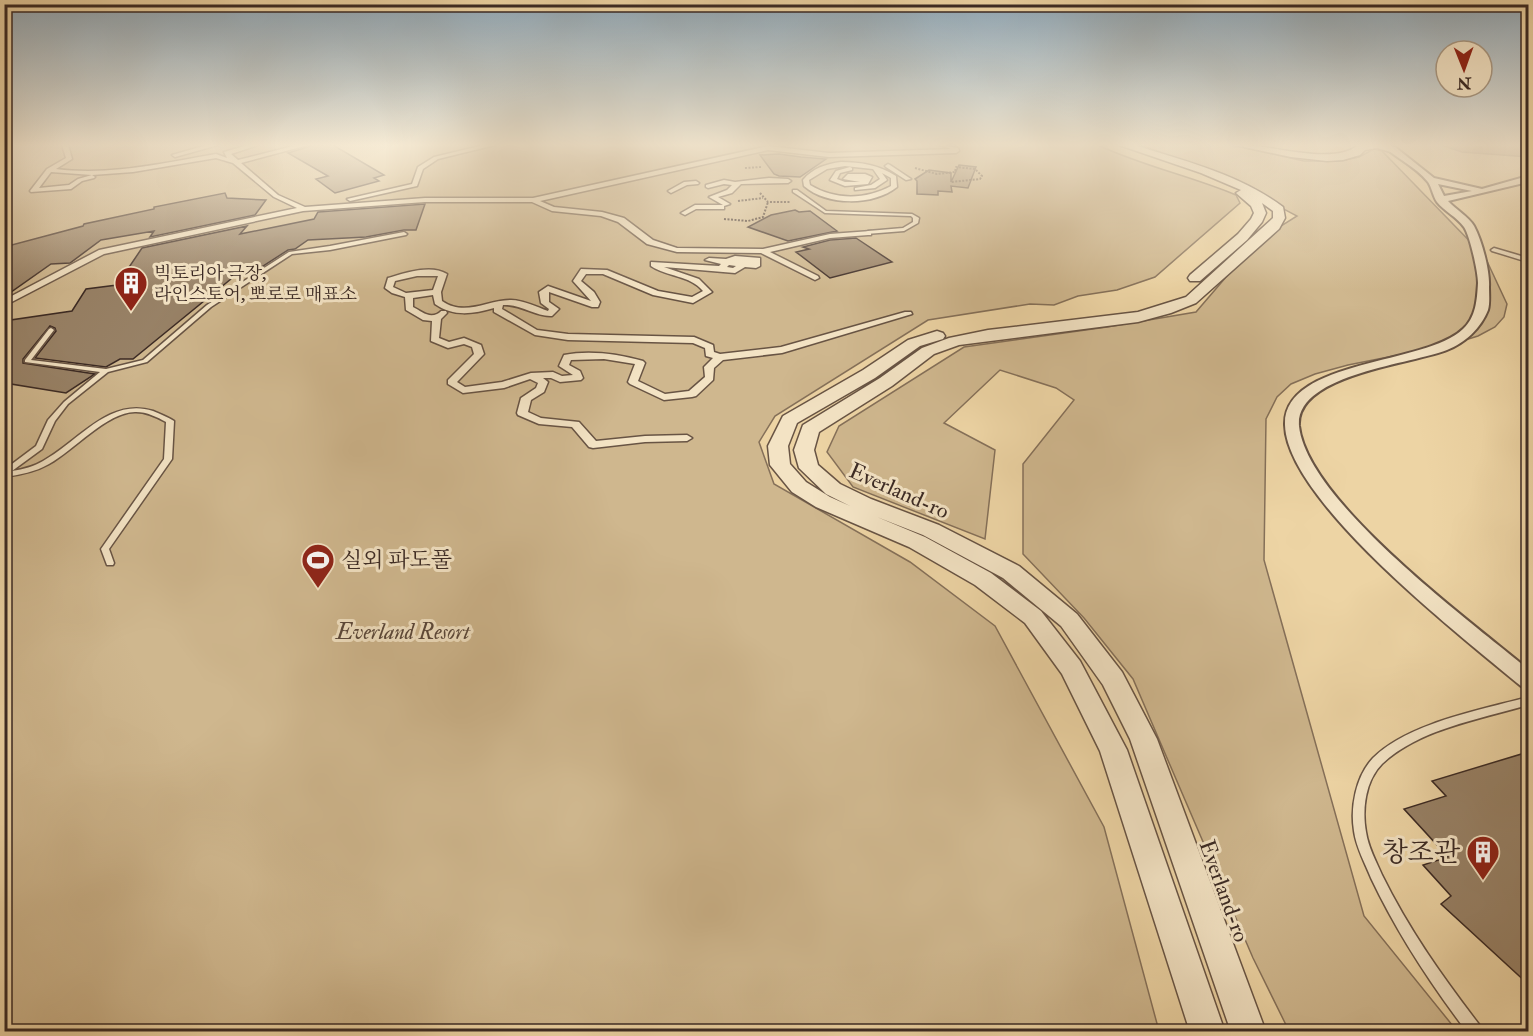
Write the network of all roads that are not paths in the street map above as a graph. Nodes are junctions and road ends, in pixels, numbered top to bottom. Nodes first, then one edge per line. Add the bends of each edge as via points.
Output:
1 (273, 193) edge
2 (376, 193) edge
3 (421, 193) edge
4 (562, 193) edge
5 (724, 193) edge
6 (799, 193) edge
7 (821, 193) edge
8 (881, 193) edge
9 (1241, 193) edge
10 (1256, 193) edge
11 (1438, 193) edge
12 (1473, 193) edge
13 (689, 199) dead end
14 (425, 200) junction
15 (533, 200) junction
16 (1441, 200) junction
17 (700, 206) junction
18 (303, 209) junction
19 (686, 213) dead end
20 (868, 233) joint
21 (404, 234) dead end
22 (677, 249) junction
23 (1494, 250) junction
24 (763, 251) junction
25 (1528, 260) edge
26 (727, 262) junction
27 (743, 264) junction
28 (721, 269) junction
29 (1507, 270) dead end
30 (815, 278) dead end
31 (437, 292) junction
32 (409, 296) junction
33 (500, 303) junction
34 (4, 304) edge
35 (447, 310) junction
36 (908, 314) dead end
37 (437, 318) junction
38 (51, 330) dead end
39 (1467, 350) dead end
40 (720, 357) junction
41 (106, 372) junction
42 (531, 376) junction
43 (687, 438) dead end
44 (4, 474) edge
45 (110, 563) dead end
46 (1528, 680) edge
47 (1528, 701) edge
48 (1208, 1032) edge
49 (1249, 1032) edge
50 (1476, 1032) edge

1 - 18 street
2 - 18 street
3 - 14 street
4 - 15 street
5 - 17 street via 712,197 728,208
6 - 20 lane via 825,212 916,218 915,223 904,229
7 - 8 street via 835,198
9 - 48 street, Everland-ro via 1258,206 1260,215 1254,227 1178,293 1150,303 951,332 914,343 789,420 778,446 780,465 799,487 823,502 917,542 983,579 1033,617 1071,668 1113,750
10 - 49 street, Everland-ro via 1279,210 1279,218 1191,300 1138,317 988,335 928,351 810,429 804,450 809,468 833,489 931,530 1011,572 1069,620 1113,680 1143,739
11 - 16 street
12 - 16 street
13 - 17 street
14 - 15 street
14 - 18 street
15 - 22 street via 552,209 621,220 650,242
16 - 23 street
17 - 19 street
18 - 34 street via 102,252
20 - 24 street via 830,236
21 - 41 lane via 291,253 209,306 145,361
22 - 24 street
22 - 26 street via 713,262
23 - 25 lane
23 - 29 street
24 - 30 street
26 - 27 street
26 - 27 street via 735,258 757,260 756,266
26 - 28 street
27 - 28 street via 735,271
28 - 33 street via 654,264 662,271 688,275 703,283 708,292 693,300 656,293 604,272 584,271 576,281 591,294 595,305 548,290 543,292 545,303 555,309 549,314 514,302
31 - 32 street
31 - 32 street via 443,274 418,272 391,280 389,288
31 - 35 street via 438,302
32 - 37 street via 409,308 426,318
33 - 35 street via 477,311
33 - 40 street via 497,310 535,332 604,340 694,340 710,347 709,354
35 - 37 street
36 - 40 street via 782,350
37 - 42 street via 434,339 448,345 464,341 476,345 479,354 451,382 463,390 504,385
38 - 41 lane via 27,361
39 - 46 street via 1350,374 1321,384 1299,402 1292,425 1293,438 1318,486 1364,538
40 - 42 street via 709,367 710,378 692,394 664,397 633,382 640,363 626,359 567,357 564,366 577,373 578,378
41 - 44 lane via 66,403 52,420 39,447
42 - 43 street via 543,382 540,390 526,398 522,414 539,421 575,424 593,445
44 - 45 lane via 36,469 102,423 128,410 144,410 170,421 168,459 105,549
47 - 50 lane via 1415,736 1378,761 1362,790 1361,837 1390,905 1431,972

